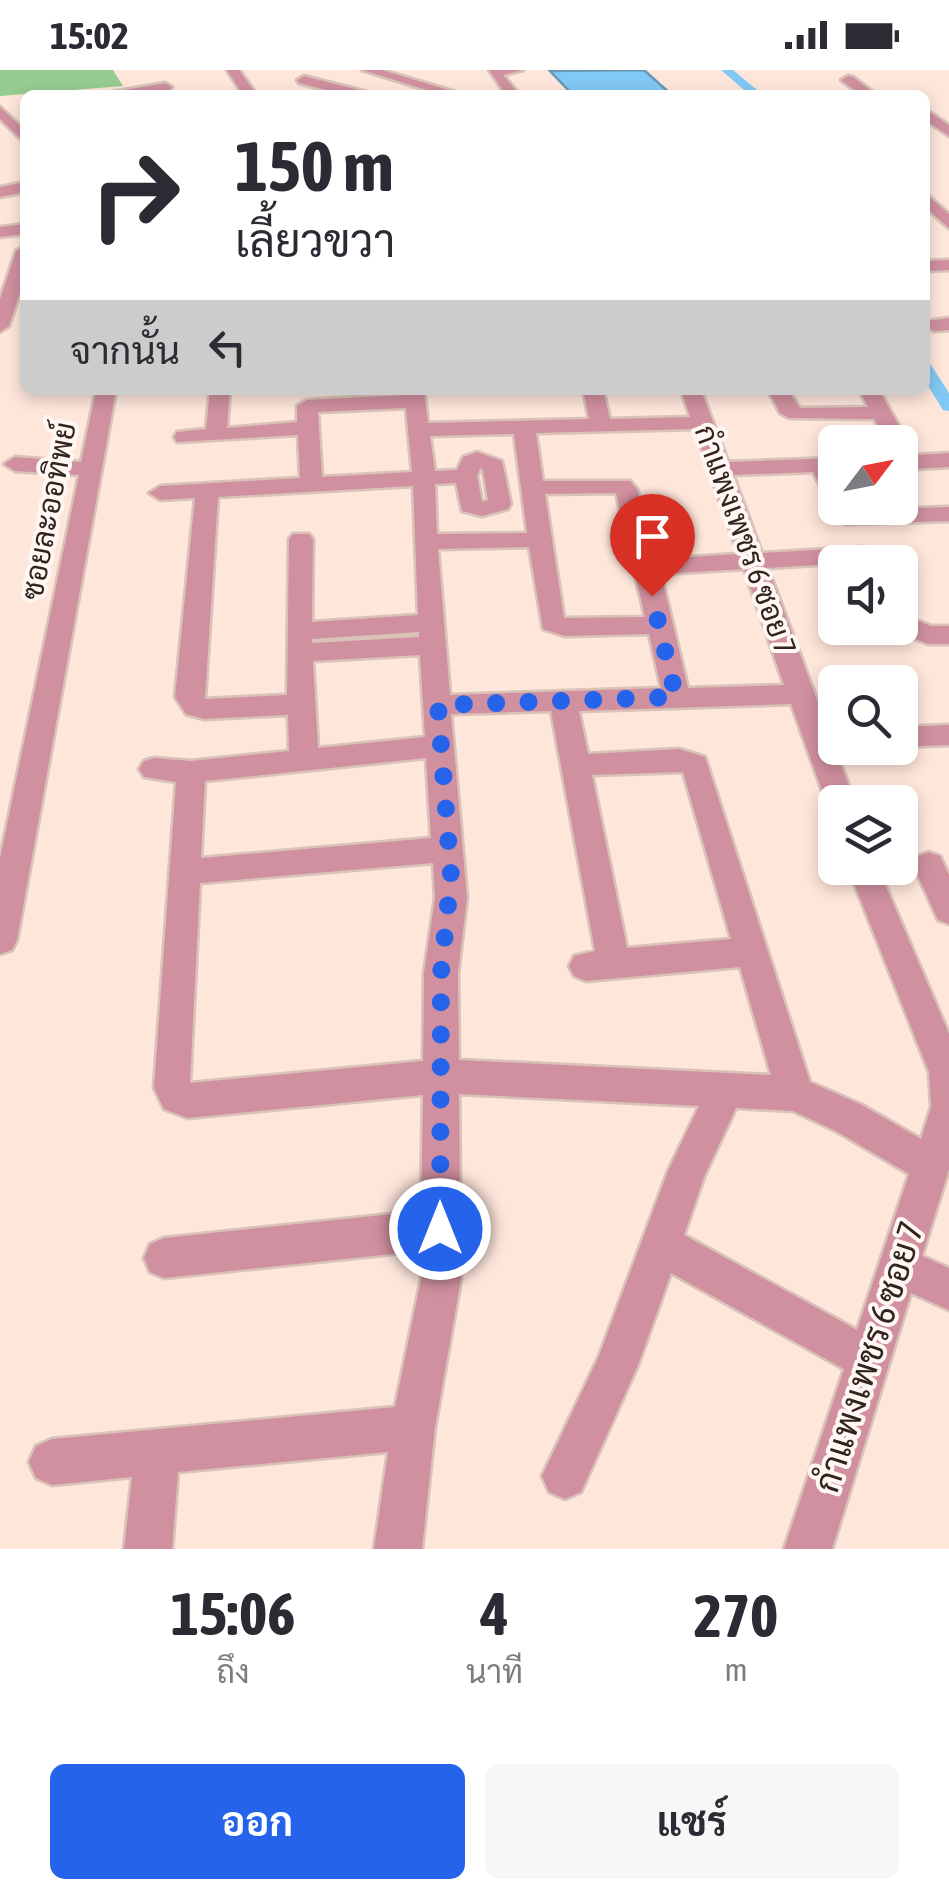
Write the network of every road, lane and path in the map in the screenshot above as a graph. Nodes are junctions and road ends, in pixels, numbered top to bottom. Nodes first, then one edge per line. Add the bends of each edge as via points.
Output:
1 (151, 70) edge
2 (368, 70) edge
3 (421, 70) edge
4 (517, 70) edge
5 (301, 75) edge
6 (848, 80) dead end
7 (527, 82) dead end
8 (433, 88) junction
9 (167, 90) edge
10 (347, 90) edge
11 (429, 90) edge
12 (440, 90) edge
13 (509, 90) edge
14 (863, 90) edge
15 (2, 108) edge
16 (20, 132) edge
17 (930, 203) edge
18 (949, 223) edge
19 (20, 275) edge
20 (0, 326) edge
21 (105, 395) edge
22 (220, 395) edge
23 (594, 395) edge
24 (692, 395) edge
25 (780, 395) edge
26 (871, 395) edge
27 (416, 407) edge
28 (307, 408) edge
29 (881, 412) junction
30 (702, 422) junction
31 (601, 425) junction
32 (887, 425) edge
33 (524, 426) junction
34 (216, 435) junction
35 (184, 437) dead end
36 (918, 456) edge
37 (949, 460) edge
38 (16, 464) dead end
39 (818, 465) edge
40 (722, 469) junction
41 (90, 470) junction
42 (424, 476) junction
43 (466, 476) dead end
44 (310, 484) junction
45 (533, 488) junction
46 (208, 491) junction
47 (160, 492) dead end
48 (918, 518) edge
49 (946, 520) edge
50 (301, 539) dead end
51 (538, 540) junction
52 (425, 542) junction
53 (818, 560) edge
54 (754, 561) junction
55 (647, 567) junction
56 (658, 624) junction
57 (918, 631) edge
58 (432, 634) junction
59 (949, 635) edge
60 (299, 642) junction
61 (800, 694) junction
62 (676, 697) junction
63 (563, 700) junction
64 (301, 704) junction
65 (438, 705) junction
66 (818, 725) edge
67 (949, 735) edge
68 (918, 736) edge
69 (438, 746) junction
70 (304, 760) junction
71 (576, 765) junction
72 (154, 769) dead end
73 (190, 772) junction
74 (450, 849) junction
75 (926, 865) edge
76 (183, 872) junction
77 (879, 885) edge
78 (949, 910) edge
79 (1, 933) edge
80 (751, 952) junction
81 (439, 1076) junction
82 (725, 1092) junction
83 (796, 1094) junction
84 (949, 1107) edge
85 (930, 1166) junction
86 (440, 1229) junction
87 (661, 1244) junction
88 (164, 1258) dead end
89 (899, 1266) junction
90 (949, 1290) edge
91 (868, 1360) junction
92 (413, 1428) junction
93 (157, 1450) junction
94 (52, 1462) dead end
95 (565, 1476) dead end
96 (148, 1549) edge
97 (398, 1549) edge
98 (808, 1549) edge

1 - 9 street
2 - 8 street
3 - 8 street
4 - 7 street
4 - 13 street via 494,72
5 - 10 street
6 - 14 street
8 - 11 street
8 - 12 street
15 - 16 street
17 - 18 street
19 - 20 street
21 - 41 street, ซอยละออทิพย์
22 - 34 street
23 - 31 street
24 - 30 street, กำแพงเพชร 6 ซอย 7
25 - 29 street via 796,414
26 - 29 street
27 - 28 street
27 - 33 street
27 - 42 street
28 - 34 street
28 - 44 street
29 - 32 street
30 - 31 street
30 - 40 street, กำแพงเพชร 6 ซอย 7
31 - 33 street
33 - 45 street
34 - 35 street
36 - 37 street
38 - 41 street
39 - 40 street
40 - 54 street, กำแพงเพชร 6 ซอย 7
41 - 79 street, ซอยละออทิพย์
42 - 43 street
42 - 44 street
42 - 52 street
44 - 46 street
45 - 51 street
45 - 55 street via 622,486
46 - 47 street
46 - 64 street via 189,697 204,709
48 - 49 street
50 - 60 street
51 - 52 street
51 - 56 street via 552,624
52 - 58 street
53 - 54 street
54 - 55 street
54 - 61 street, กำแพงเพชร 6 ซอย 7
55 - 56 street
56 - 62 street
57 - 59 street
58 - 60 street
58 - 65 street
60 - 64 street
61 - 62 street
61 - 66 street, กำแพงเพชร 6 ซอย 7
62 - 63 street
63 - 65 street
63 - 71 street
64 - 70 street
65 - 69 street
67 - 68 street
69 - 70 street
69 - 74 street
70 - 73 street
71 - 80 street via 679,760 696,766
71 - 80 street via 600,965
72 - 73 street
73 - 76 street
74 - 76 street
74 - 81 street
75 - 78 street
76 - 81 street via 172,1088 177,1097
77 - 84 street, กำแพงเพชร 6 ซอย 7 via 947,1072
80 - 83 street
81 - 82 street
81 - 86 street
82 - 83 street
82 - 87 street
83 - 85 street
84 - 85 street, กำแพงเพชร 6 ซอย 7
85 - 89 street, กำแพงเพชร 6 ซอย 7
86 - 88 street
86 - 92 street via 438,1298
87 - 91 street
87 - 95 street via 617,1365
89 - 90 street
89 - 91 street, กำแพงเพชร 6 ซอย 7
91 - 98 street, กำแพงเพชร 6 ซอย 7
92 - 93 street
92 - 97 street
93 - 94 street
93 - 96 street

